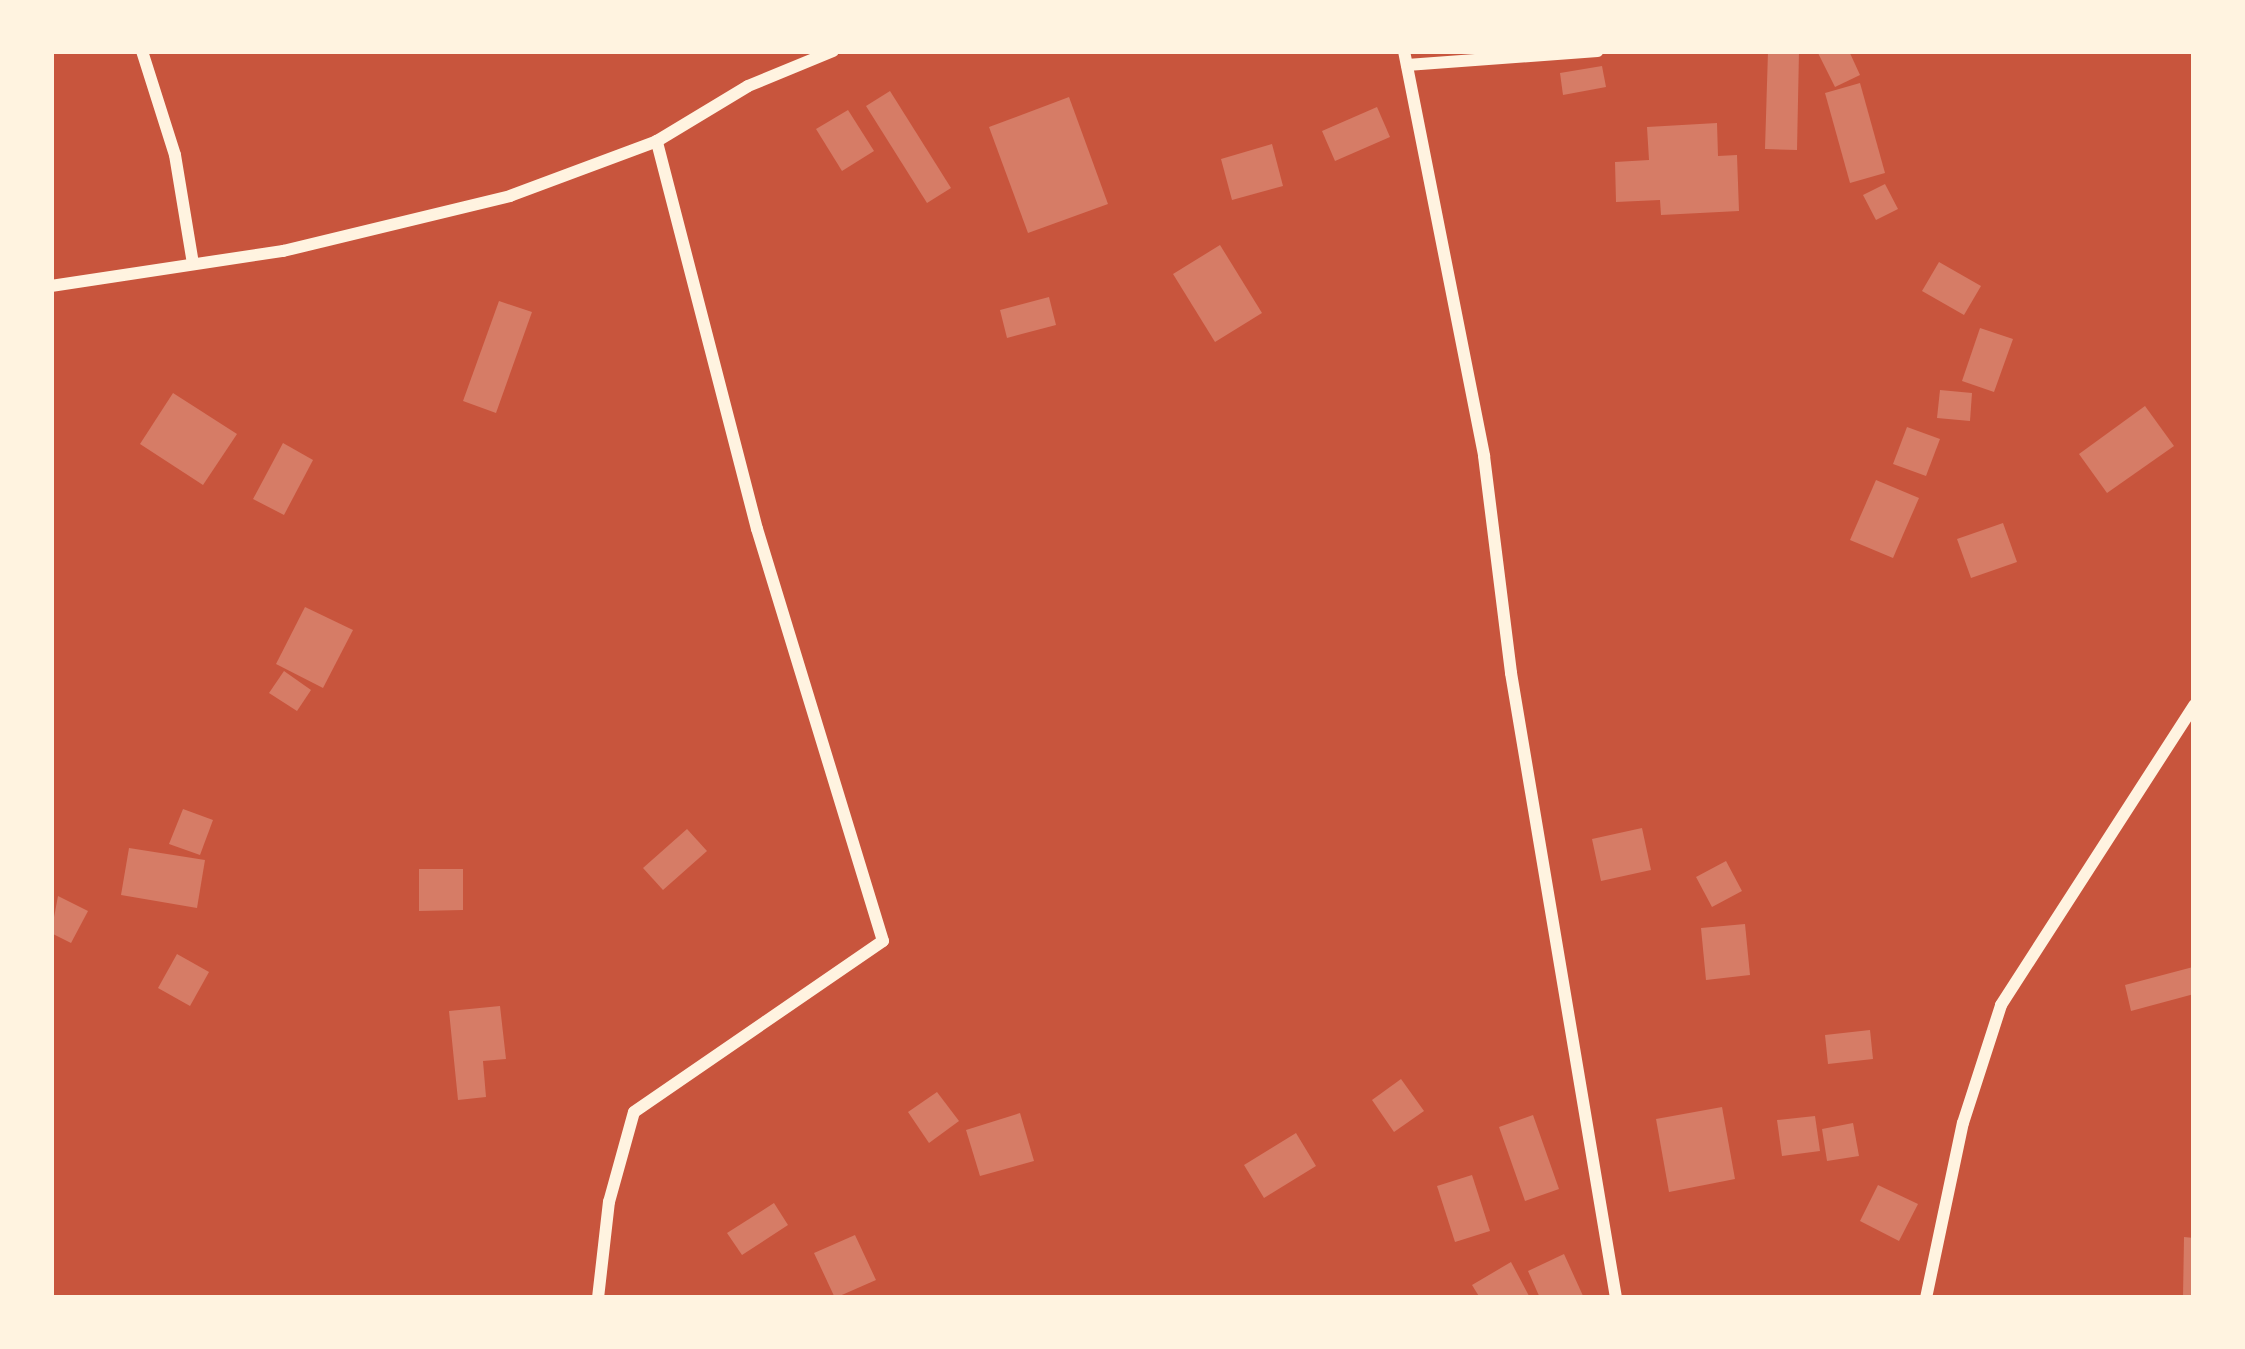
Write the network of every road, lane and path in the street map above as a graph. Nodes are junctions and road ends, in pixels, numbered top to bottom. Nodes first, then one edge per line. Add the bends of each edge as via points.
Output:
1 (142, 51) edge
2 (833, 51) edge
3 (1597, 51) edge
4 (1405, 58) edge
5 (657, 141) junction
6 (194, 265) junction
7 (51, 286) edge
8 (2194, 706) edge
9 (598, 1298) edge
10 (1616, 1298) edge
11 (1926, 1298) edge

1 - 6 street via 175,155
2 - 5 street via 748,86
3 - 4 street
4 - 10 street via 1484,456 1511,674
5 - 6 street via 510,196
5 - 9 street via 757,529 883,941 634,1112 609,1202
6 - 7 street
8 - 11 street via 2001,1005 1963,1123

